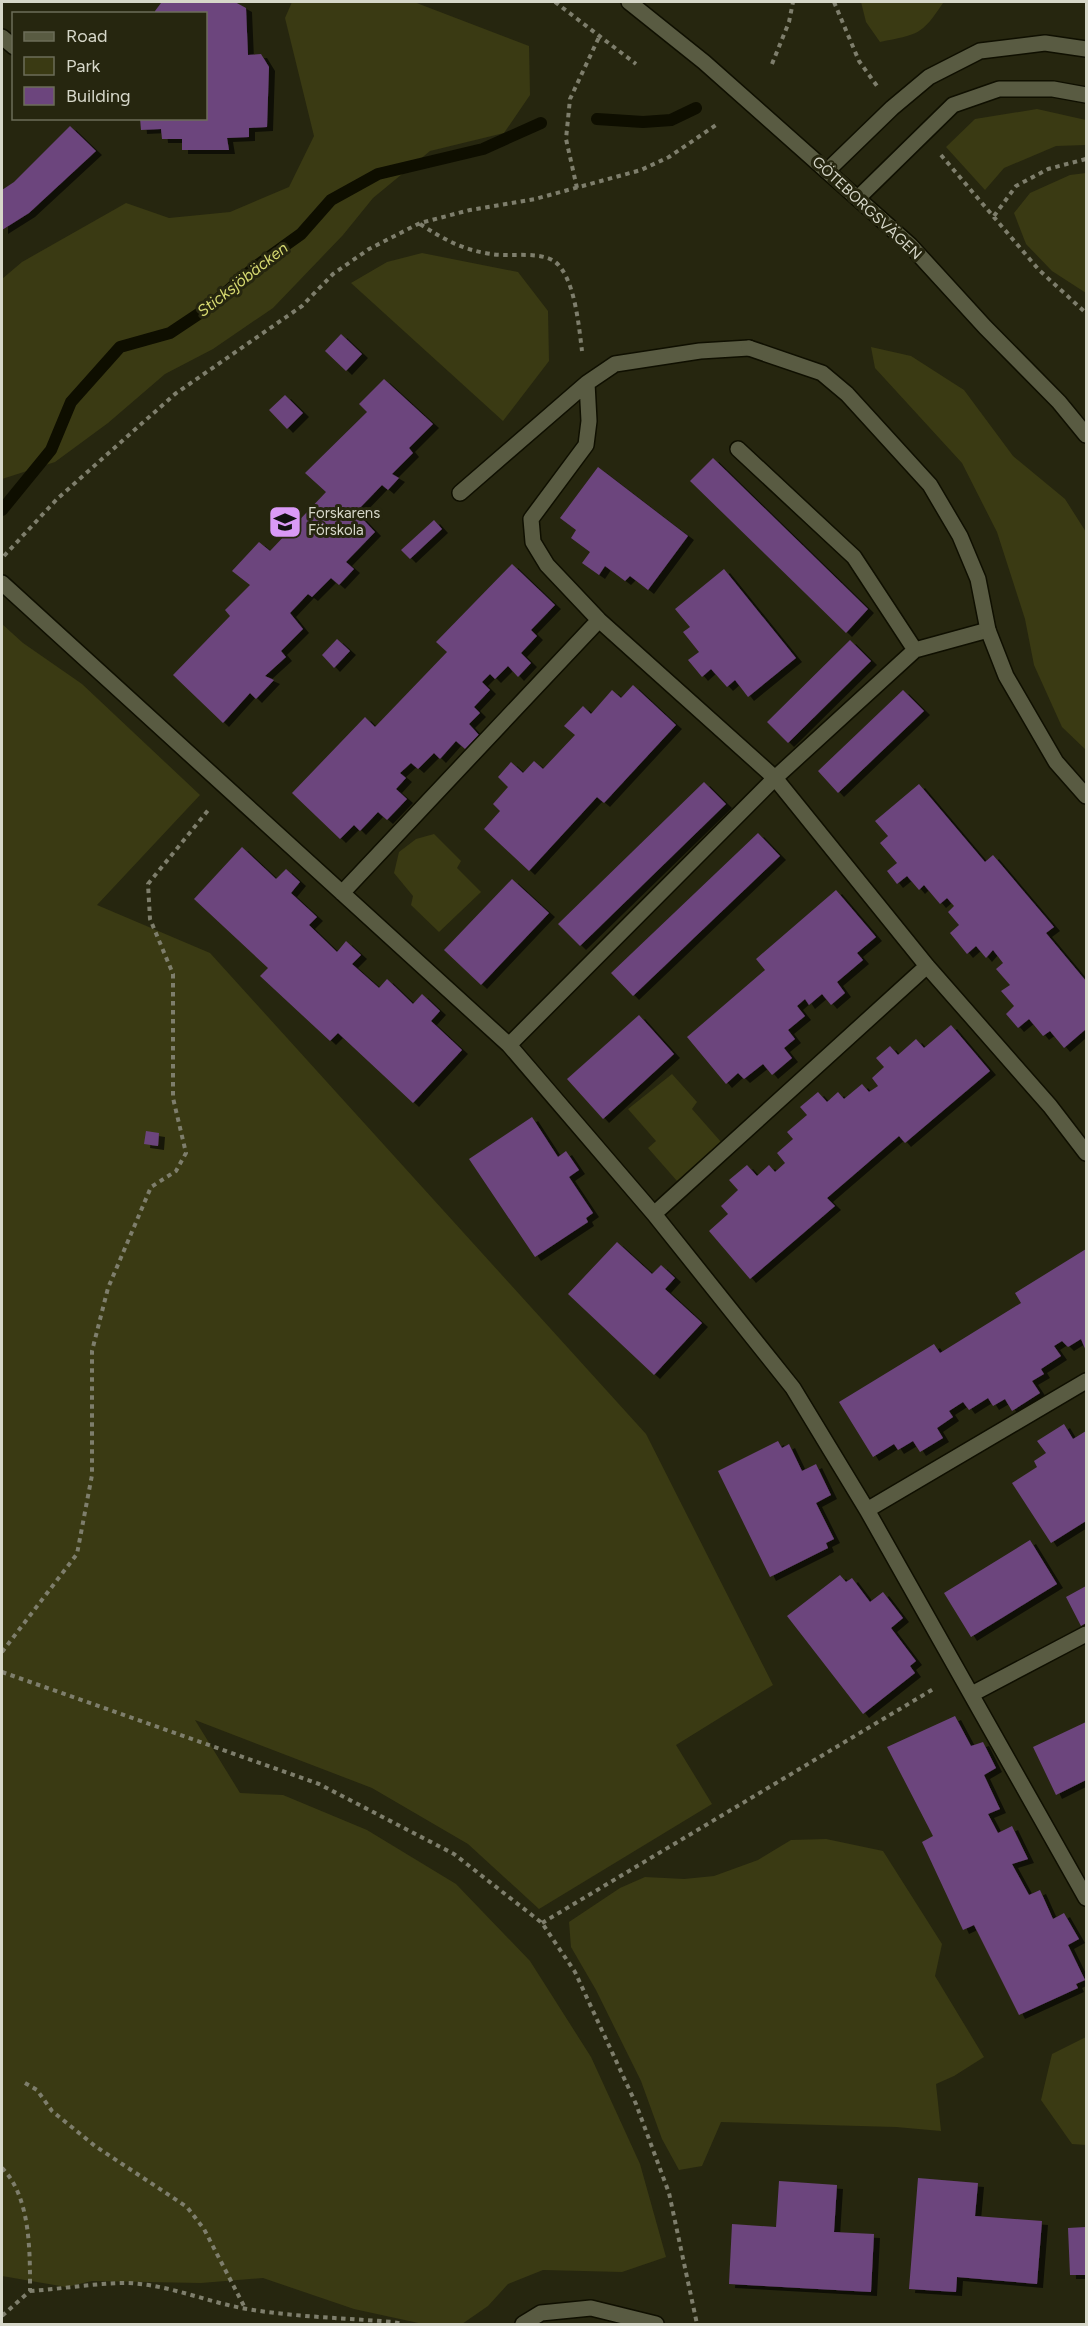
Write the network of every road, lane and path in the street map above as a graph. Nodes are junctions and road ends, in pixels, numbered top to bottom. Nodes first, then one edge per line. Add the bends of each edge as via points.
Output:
1 (555, 2) edge
2 (629, 2) edge
3 (793, 2) edge
4 (834, 2) edge
5 (600, 35) junction
6 (1086, 49) edge
7 (636, 64) dead end
8 (772, 64) dead end
9 (1086, 94) edge
10 (892, 108) junction
11 (716, 125) dead end
12 (923, 134) junction
13 (1086, 159) edge
14 (827, 171) junction
15 (577, 188) junction
16 (858, 198) junction
17 (994, 216) junction
18 (420, 223) junction
19 (1086, 313) edge
20 (587, 383) junction
21 (1086, 435) edge
22 (738, 449) dead end
23 (460, 493) dead end
24 (2, 559) edge
25 (2, 583) edge
26 (600, 620) junction
27 (988, 630) junction
28 (915, 650) junction
29 (775, 778) junction
30 (228, 787) junction
31 (1086, 795) edge
32 (342, 893) junction
33 (927, 966) junction
34 (509, 1046) junction
35 (1086, 1153) edge
36 (654, 1214) junction
37 (1086, 1381) edge
38 (867, 1510) junction
39 (1086, 1634) edge
40 (2, 1652) edge
41 (2, 1672) edge
42 (959, 1673) junction
43 (972, 1694) junction
44 (1086, 1898) edge
45 (542, 1923) junction
46 (24, 2083) dead end
47 (2, 2168) edge
48 (30, 2291) junction
49 (246, 2309) junction
50 (2, 2316) edge
51 (403, 2325) edge
52 (523, 2325) edge
53 (656, 2325) edge
54 (697, 2325) edge

1 - 5 path
2 - 14 street, GÖTEBORGSVÄGEN via 704,62
3 - 8 path
4 - 10 path via 859,61
5 - 7 path
5 - 15 path via 570,99 566,139
6 - 10 street via 1045,43 980,51 929,77
9 - 12 street via 1053,89 999,89 953,105
10 - 14 street
11 - 15 path via 669,157 641,170
12 - 16 street
12 - 17 path
13 - 17 path via 1048,169 1016,186
14 - 16 street, GÖTEBORGSVÄGEN
15 - 18 path
16 - 21 street, GÖTEBORGSVÄGEN via 910,245
17 - 19 path via 1039,270
18 - 20 path via 464,249 554,261 568,279 576,304
18 - 24 path via 369,249 333,274 303,306 175,393 57,499
20 - 23 street
20 - 26 street via 586,445 531,519 533,542 547,565
20 - 27 street via 615,364 749,348 822,373 847,394 930,485 960,536 978,579
22 - 28 street via 854,557
25 - 30 street
26 - 29 street
26 - 32 street
27 - 28 street
27 - 31 street via 1006,676 1056,762
28 - 29 street
29 - 33 street
29 - 34 street
30 - 32 street
30 - 40 path via 148,884 150,919 173,974 173,1098 186,1153 176,1171 151,1187 105,1299 92,1351 92,1475 77,1554
32 - 34 street
33 - 35 street via 1050,1106
33 - 36 street
34 - 36 street
36 - 38 street via 793,1388
37 - 38 street
38 - 42 street
39 - 43 street
41 - 45 path via 319,1784 454,1854
42 - 43 street
42 - 45 path
43 - 44 street
45 - 54 path via 575,1972 636,2104 669,2193
46 - 49 path via 37,2090 52,2111 95,2146 187,2207 204,2229
47 - 48 path via 20,2200
48 - 49 path via 126,2283
48 - 50 path
49 - 51 path
52 - 53 street via 541,2313 591,2308

